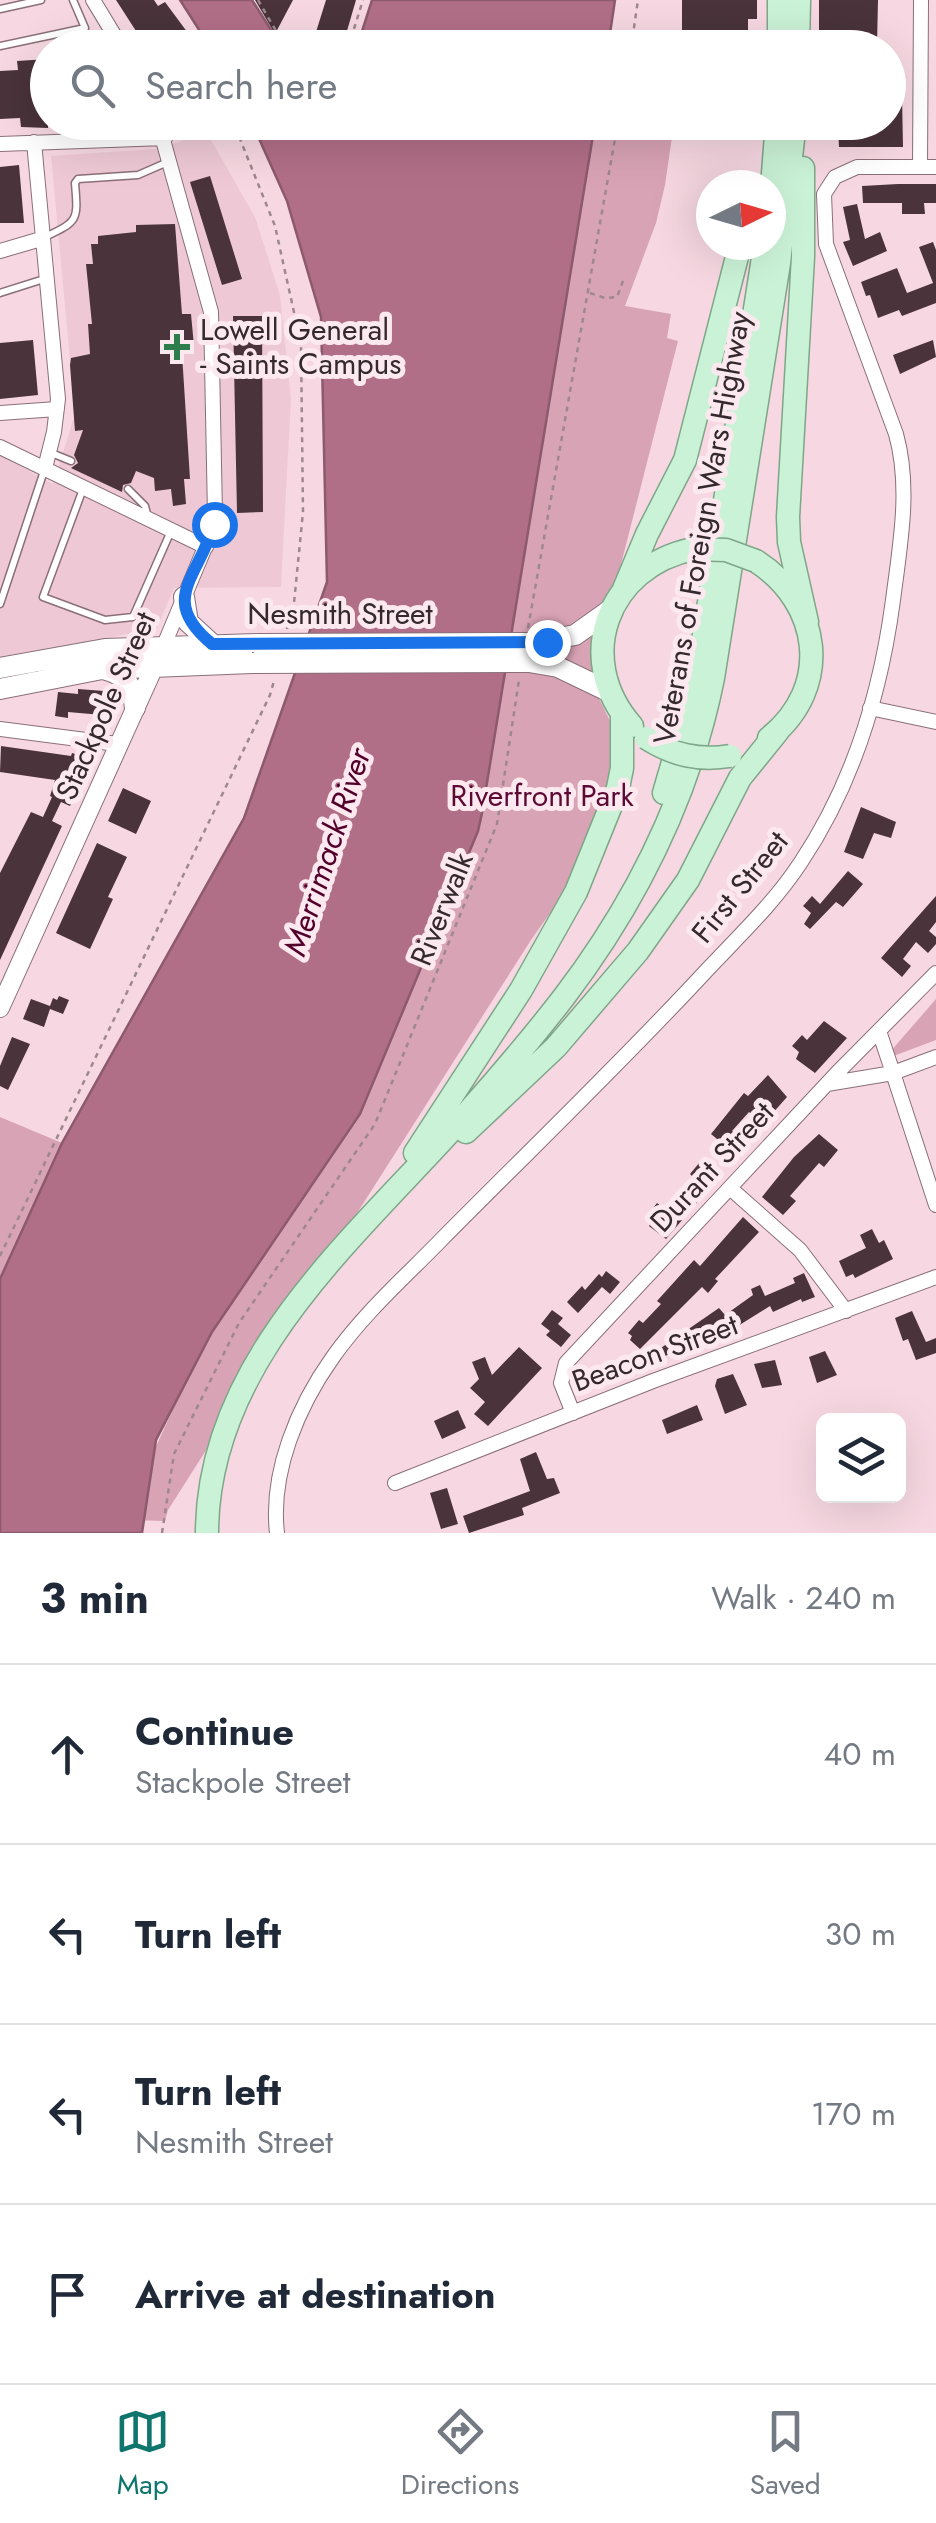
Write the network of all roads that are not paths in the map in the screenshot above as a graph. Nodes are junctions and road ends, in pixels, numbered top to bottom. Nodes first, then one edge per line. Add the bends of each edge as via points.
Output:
1 (41, 0) edge
2 (74, 0) edge
3 (93, 0) edge
4 (779, 0) edge
5 (799, 0) edge
6 (921, 0) edge
7 (0, 9) edge
8 (107, 22) junction
9 (85, 28) junction
10 (78, 30) edge
11 (112, 30) edge
12 (779, 30) edge
13 (798, 30) edge
14 (30, 40) edge
15 (0, 46) edge
16 (100, 140) edge
17 (166, 140) edge
18 (780, 140) edge
19 (784, 140) edge
20 (786, 140) edge
21 (789, 140) edge
22 (34, 142) junction
23 (0, 144) edge
24 (171, 160) junction
25 (920, 166) junction
26 (936, 167) edge
27 (767, 170) edge
28 (777, 170) edge
29 (41, 239) junction
30 (0, 251) edge
31 (736, 260) edge
32 (763, 260) edge
33 (45, 278) junction
34 (0, 293) edge
35 (58, 409) junction
36 (0, 413) edge
37 (0, 446) edge
38 (49, 452) junction
39 (72, 461) dead end
40 (44, 468) junction
41 (83, 487) junction
42 (128, 488) dead end
43 (148, 519) junction
44 (172, 530) junction
45 (206, 547) junction
46 (184, 597) junction
47 (619, 598) junction
48 (0, 604) edge
49 (806, 622) junction
50 (212, 644) junction
51 (164, 646) junction
52 (529, 649) junction
53 (255, 653) junction
54 (154, 666) junction
55 (0, 668) edge
56 (104, 669) junction
57 (0, 689) edge
58 (610, 692) junction
59 (134, 708) junction
60 (870, 708) junction
61 (622, 714) junction
62 (936, 722) edge
63 (0, 729) edge
64 (778, 731) junction
65 (117, 744) junction
66 (936, 973) edge
67 (0, 1008) edge
68 (879, 1031) junction
69 (936, 1057) edge
70 (893, 1073) junction
71 (827, 1084) junction
72 (730, 1188) junction
73 (383, 1202) junction
74 (936, 1205) edge
75 (936, 1277) edge
76 (846, 1311) junction
77 (573, 1413) junction
78 (395, 1483) dead end
79 (207, 1533) edge
80 (276, 1533) edge

1 - 7 lane
2 - 9 lane
3 - 8 street
4 - 12 main road
5 - 13 main road
6 - 25 street
8 - 9 lane
8 - 11 street
9 - 10 lane
14 - 15 lane
16 - 22 street
17 - 24 street, Stackpole Street
18 - 27 main road
19 - 28 main road
20 - 73 main road, Veterans of Foreign Wars Highway via 779,263 713,678 678,801 635,892 582,972 467,1114
21 - 49 main road via 803,257 788,517
22 - 23 street
22 - 29 street
24 - 29 lane via 138,175 78,179 73,224
24 - 45 street, Stackpole Street via 213,329 215,515
25 - 26 street
25 - 60 street, First Street via 866,167 835,177 822,204 833,268 902,456 899,558
29 - 30 street
29 - 33 street
31 - 47 main road via 685,460
32 - 73 main road, Veterans of Foreign Wars Highway via 697,679 659,806 582,949
33 - 34 lane
33 - 35 street
35 - 36 street
35 - 38 street
37 - 40 street
38 - 39 lane
38 - 40 street
40 - 41 street
40 - 48 lane
41 - 43 street
41 - 44 lane via 44,597 106,620 133,617
42 - 43 lane
43 - 44 street
44 - 45 street
45 - 46 street, Stackpole Street
46 - 50 main road via 188,622
46 - 51 street, Stackpole Street
47 - 49 main road, bridge via 662,558 726,550 756,561 792,593
47 - 52 main road, Nesmith Street via 575,636
47 - 58 main road via 602,656
49 - 64 main road via 808,680
50 - 51 main road, Nesmith Street
50 - 53 main road, Nesmith Street
51 - 54 street, Stackpole Street
51 - 55 main road, Nesmith Street
52 - 53 main road, Nesmith Street, bridge
52 - 58 main road, Nesmith Street
53 - 54 main road, Nesmith Street
54 - 56 main road, Nesmith Street
54 - 59 street, Stackpole Street
56 - 57 main road, Nesmith Street
56 - 59 main road via 124,678
58 - 61 main road
59 - 65 street, Stackpole Street
60 - 62 street
60 - 80 street, First Street via 820,830 765,908 395,1286 332,1359 281,1466
61 - 64 main road, bridge via 646,738 690,757 730,756
61 - 73 main road via 618,788 576,892 521,990
63 - 65 street
64 - 73 main road via 740,778 670,907 600,998 519,1084
65 - 67 street, Stackpole Street
66 - 68 street, Durant Street
68 - 70 street
68 - 71 street, Durant Street
69 - 70 street
70 - 71 street
70 - 74 street
71 - 72 street, Durant Street
72 - 76 street via 800,1250
72 - 77 street, Durant Street via 566,1363 561,1382
73 - 79 main road, Veterans of Foreign Wars Highway via 289,1315 246,1380 217,1450
75 - 76 street, Beacon Street
76 - 77 street, Beacon Street
77 - 78 street, Beacon Street

